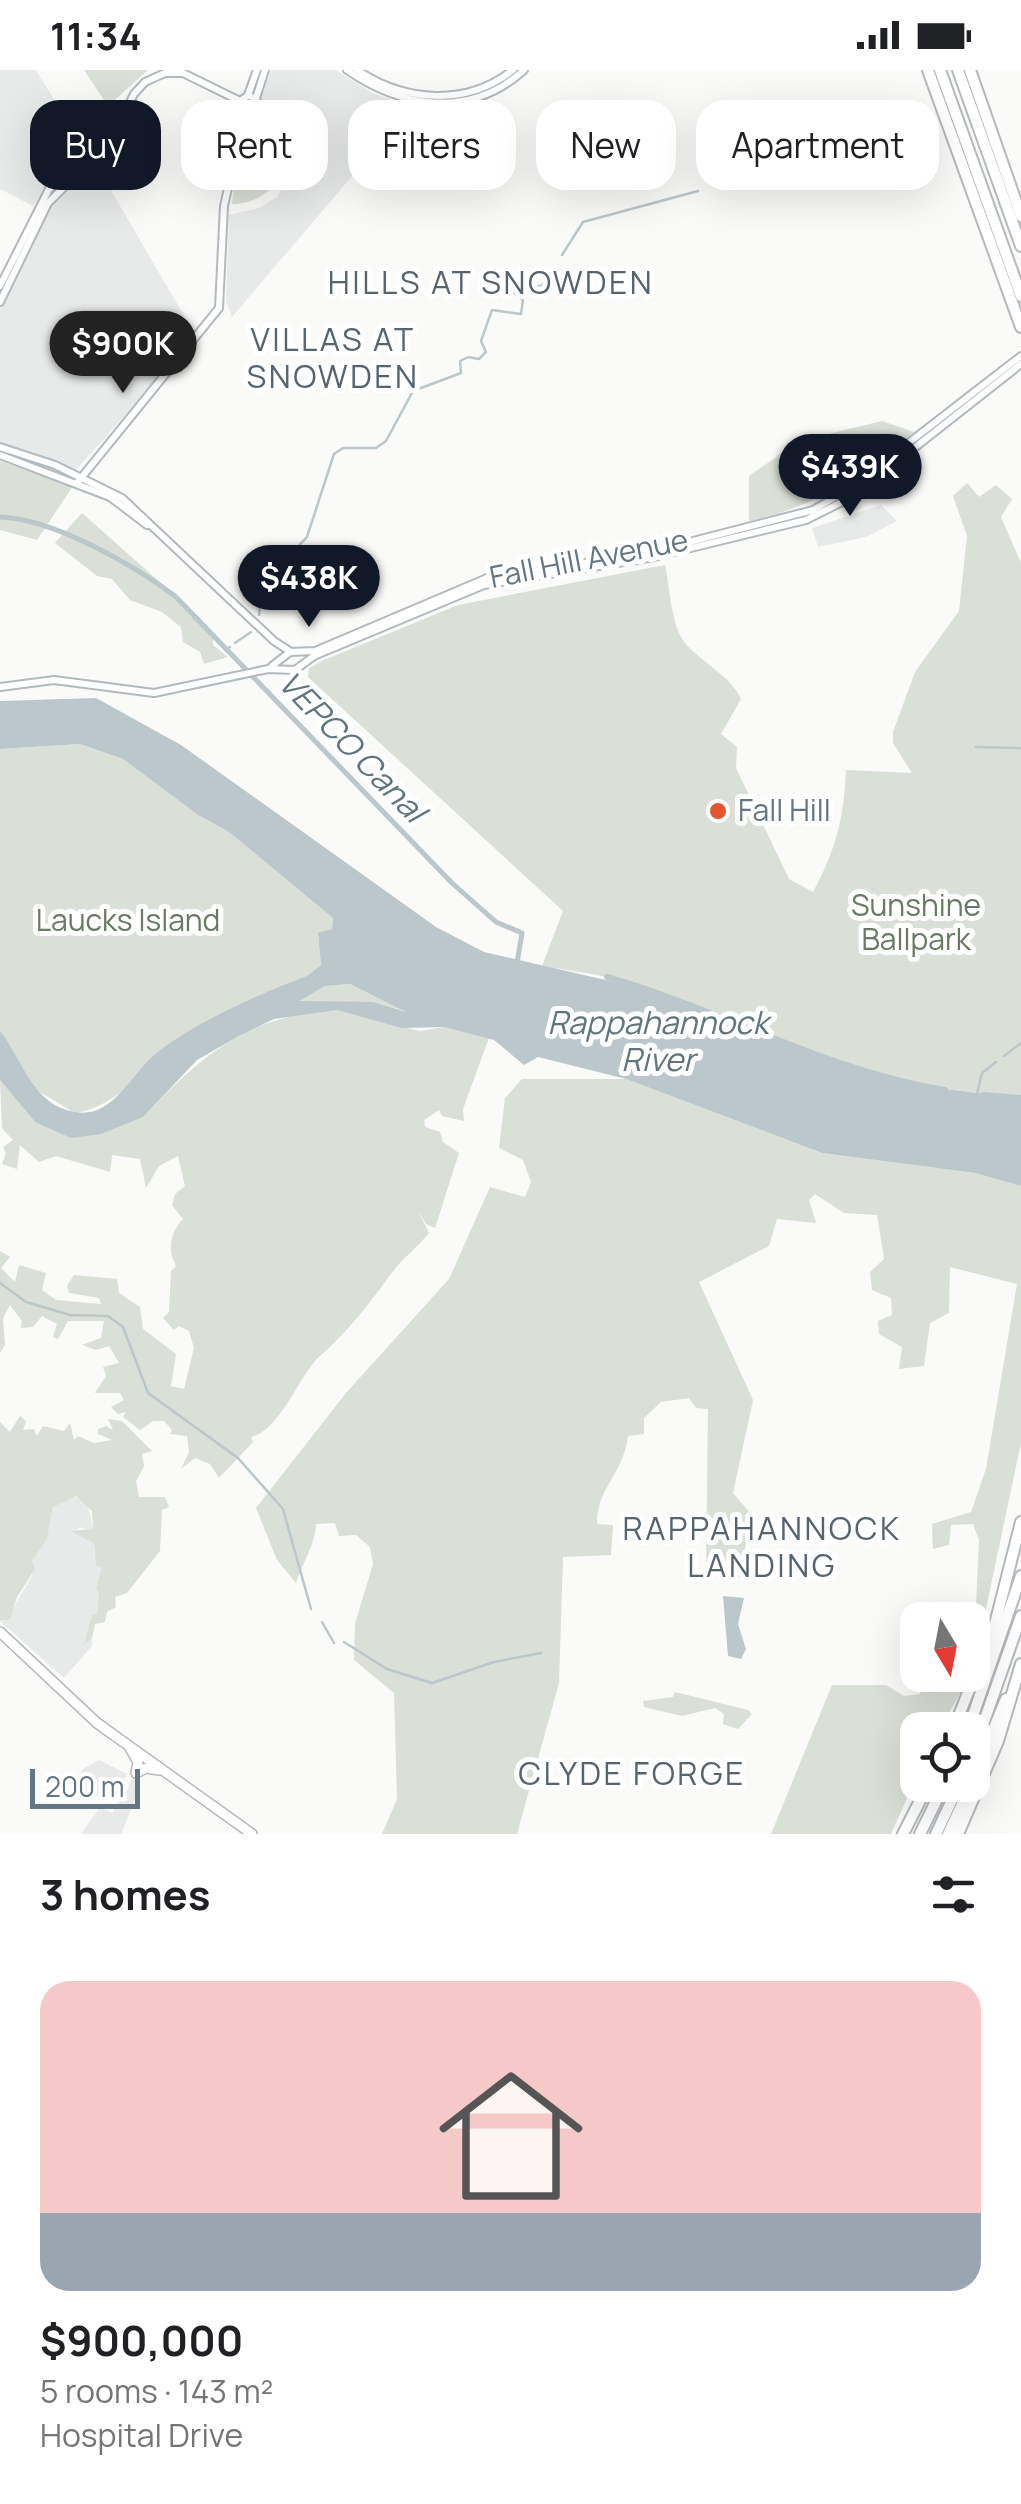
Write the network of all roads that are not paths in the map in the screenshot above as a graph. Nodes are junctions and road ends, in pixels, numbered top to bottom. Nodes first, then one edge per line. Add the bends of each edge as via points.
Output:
1 (257, 70) edge
2 (266, 70) edge
3 (347, 70) edge
4 (357, 70) edge
5 (513, 70) edge
6 (524, 70) edge
7 (928, 70) edge
8 (940, 70) edge
9 (958, 70) edge
10 (970, 70) edge
11 (252, 96) junction
12 (131, 100) edge
13 (238, 100) edge
14 (242, 100) edge
15 (253, 100) edge
16 (49, 190) edge
17 (57, 190) edge
18 (228, 190) edge
19 (1021, 216) edge
20 (1021, 246) edge
21 (0, 286) edge
22 (1021, 296) edge
23 (0, 302) edge
24 (1021, 327) edge
25 (1020, 359) edge
26 (0, 447) edge
27 (0, 454) edge
28 (79, 479) junction
29 (710, 537) junction
30 (344, 637) junction
31 (272, 638) junction
32 (289, 655) junction
33 (302, 664) junction
34 (266, 669) junction
35 (288, 669) junction
36 (0, 687) edge
37 (1021, 1522) edge
38 (1016, 1573) edge
39 (1021, 1616) edge
40 (0, 1629) edge
41 (1021, 1655) edge
42 (1021, 1664) edge
43 (960, 1712) edge
44 (974, 1712) edge
45 (987, 1712) edge
46 (990, 1736) edge
47 (128, 1743) junction
48 (167, 1772) junction
49 (919, 1802) edge
50 (936, 1802) edge
51 (951, 1802) edge
52 (963, 1802) edge
53 (252, 1834) edge
54 (903, 1834) edge
55 (920, 1834) edge
56 (936, 1834) edge
57 (948, 1834) edge
58 (958, 1834) edge

1 - 11 main road
2 - 11 main road
3 - 6 main road via 391,96 437,104 488,94
4 - 5 main road via 386,87 436,96 484,88
7 - 24 highway
8 - 22 highway
9 - 20 highway
10 - 19 highway
11 - 14 main road
11 - 15 main road
12 - 13 main road via 165,73 194,76
16 - 21 main road
17 - 23 main road
18 - 28 main road via 219,308
25 - 29 main road, Fall Hill Avenue via 829,502
26 - 28 main road
27 - 28 main road
28 - 31 main road via 137,509
28 - 32 main road via 136,514
29 - 30 main road, Fall Hill Avenue via 487,578
29 - 33 main road, Fall Hill Avenue via 654,557 484,586
30 - 31 main road via 306,649
30 - 32 main road, Fall Hill Avenue
31 - 32 main road
32 - 33 main road
32 - 34 main road, Fall Hill Avenue
32 - 35 main road
33 - 35 main road, Fall Hill Avenue
34 - 35 main road, Fall Hill Avenue
34 - 36 main road, Fall Hill Avenue via 154,693 54,680
37 - 38 highway
38 - 43 highway
38 - 44 highway
39 - 45 highway
40 - 47 main road
41 - 46 highway
42 - 58 highway via 998,1741
47 - 48 main road
47 - 48 main road via 136,1773
48 - 53 main road
49 - 54 highway
50 - 55 highway
51 - 56 highway
52 - 57 highway

